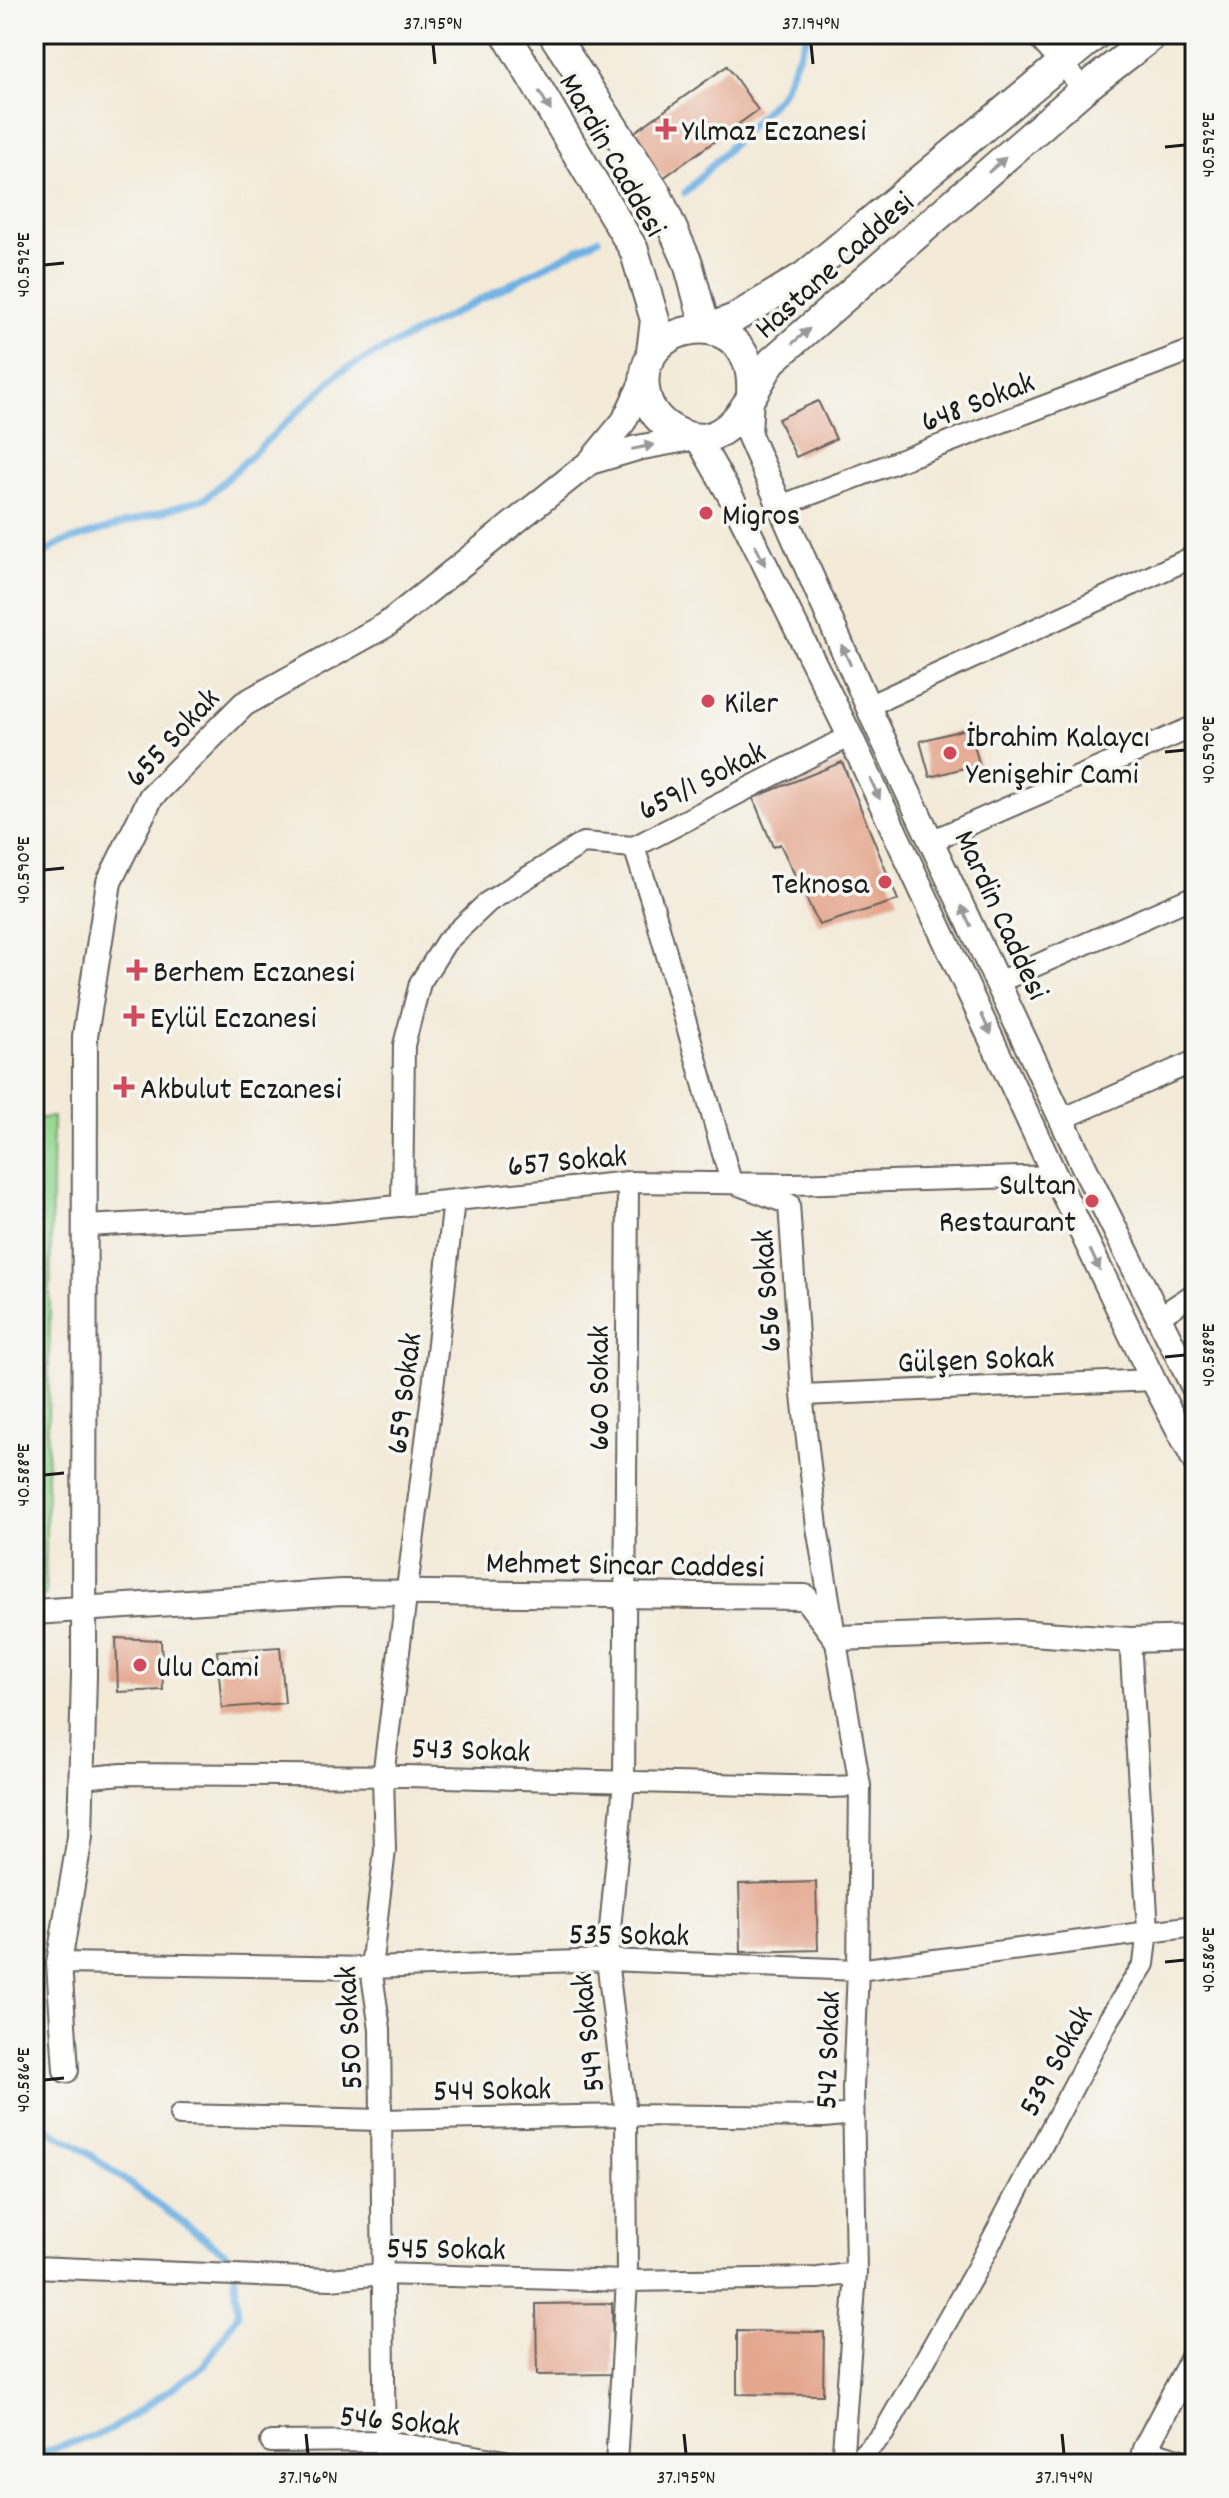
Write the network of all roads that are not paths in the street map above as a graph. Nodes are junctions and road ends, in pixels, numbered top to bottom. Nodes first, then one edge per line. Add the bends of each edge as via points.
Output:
1 (506, 34) edge
2 (553, 34) edge
3 (1035, 34) edge
4 (1097, 34) edge
5 (1155, 34) edge
6 (1060, 63) junction
7 (1084, 89) junction
8 (706, 329) junction
9 (1195, 349) edge
10 (647, 368) junction
11 (751, 394) junction
12 (697, 437) junction
13 (590, 462) junction
14 (780, 506) junction
15 (1195, 556) edge
16 (868, 706) junction
17 (1195, 726) edge
18 (850, 736) junction
19 (931, 841) junction
20 (634, 847) junction
21 (1195, 896) edge
22 (998, 982) junction
23 (1195, 1061) edge
24 (1062, 1119) junction
25 (1055, 1176) junction
26 (628, 1182) junction
27 (731, 1182) junction
28 (454, 1200) junction
29 (402, 1206) junction
30 (85, 1226) junction
31 (1195, 1293) edge
32 (1159, 1317) junction
33 (1153, 1380) junction
34 (1195, 1390) edge
35 (802, 1395) junction
36 (1195, 1461) edge
37 (406, 1592) junction
38 (625, 1595) junction
39 (85, 1608) junction
40 (34, 1612) edge
41 (836, 1638) junction
42 (1195, 1638) edge
43 (1130, 1640) junction
44 (383, 1776) junction
45 (81, 1778) junction
46 (624, 1783) junction
47 (860, 1786) junction
48 (1195, 1926) edge
49 (1148, 1930) junction
50 (607, 1960) junction
51 (59, 1963) junction
52 (371, 1968) junction
53 (858, 1970) junction
54 (66, 2070) dead end
55 (853, 2114) junction
56 (180, 2115) dead end
57 (626, 2115) junction
58 (381, 2120) junction
59 (34, 2267) edge
60 (856, 2273) junction
61 (383, 2274) junction
62 (627, 2281) junction
63 (1195, 2354) edge
64 (385, 2441) junction
65 (271, 2442) dead end
66 (1143, 2456) edge
67 (385, 2464) edge
68 (522, 2464) edge
69 (616, 2464) edge
70 (842, 2464) edge
71 (853, 2464) edge
72 (1195, 2464) edge

1 -> 10 main road, Mardin Caddesi via 634,250 655,320
2 - 8 main road, Mardin Caddesi via 657,194 688,263
3 - 6 street
4 - 6 main road, Hastane Caddesi
5 - 7 main road, Hastane Caddesi
6 - 7 street
6 - 8 main road, Hastane Caddesi via 804,276 735,318
11 -> 7 main road, Hastane Caddesi via 772,361
8 - 10 main road via 673,335
8 - 11 main road, Hastane Caddesi via 723,334 747,358
9 - 14 street, 648 Sokak
10 - 12 main road, Mardin Caddesi via 646,393 652,409 664,424
10 - 13 street, 655 Sokak via 624,421
11 - 12 main road via 732,425
11 - 14 street, Mardin Caddesi via 749,435
13 -> 12 street, 655 Sokak
12 -> 18 street, Mardin Caddesi
13 - 30 street, 655 Sokak via 386,625 244,704 151,797 109,882 85,1036
16 -> 14 street, Mardin Caddesi
15 - 16 street
16 - 19 street, Mardin Caddesi
17 - 19 street
18 - 20 street, 659/1 Sokak
18 -> 25 street, Mardin Caddesi
22 -> 19 street, Mardin Caddesi
20 - 27 street
20 - 29 street, 659/1 Sokak via 583,843 488,902 446,942 420,983 404,1045
21 - 22 street
22 - 24 street, Mardin Caddesi
23 - 24 street
24 - 32 street, Mardin Caddesi
25 - 27 street, 657 Sokak
25 -> 33 street, Mardin Caddesi
26 - 27 street, 657 Sokak
26 - 28 street, 657 Sokak
26 - 38 street, 660 Sokak
27 - 35 street, 656 Sokak via 789,1204
28 - 29 street, 657 Sokak
28 - 37 street, 659 Sokak
29 - 30 street, 657 Sokak
30 - 39 street, 655 Sokak
31 - 32 street
32 - 34 street, Mardin Caddesi
33 - 35 street, Gülşen Sokak
33 - 36 street, Mardin Caddesi
35 - 41 street, 656 Sokak
37 - 38 street, Mehmet Sincar Caddesi
37 - 39 street, Mehmet Sincar Caddesi
37 - 44 street, 550 Sokak
38 - 41 street, Mehmet Sincar Caddesi via 805,1597
38 - 46 street, 549 Sokak
39 - 40 street, Mehmet Sincar Caddesi
39 - 45 street, 655 Sokak
41 - 43 street via 1017,1632
41 - 47 street, 542 Sokak
42 - 43 street
43 - 49 street, 539 Sokak
44 - 45 street, 543 Sokak
44 - 46 street, 543 Sokak
44 - 52 street, 550 Sokak via 385,1850
45 - 51 street, 655 Sokak via 80,1837
46 - 47 street, 543 Sokak
46 - 50 street, 549 Sokak
47 - 53 street, 542 Sokak
48 - 49 street, 535 Sokak
49 - 53 street, 535 Sokak
49 - 71 street, 539 Sokak via 1144,1964 1108,2021 976,2270 883,2434
50 - 52 street, 535 Sokak
50 - 53 street, 535 Sokak
50 - 57 street, 549 Sokak
51 - 52 street, 535 Sokak
51 - 54 street, 655 Sokak
52 - 58 street, 550 Sokak via 380,2029
53 - 55 street, 542 Sokak
55 - 57 street, 544 Sokak
55 - 60 street, 542 Sokak
56 - 58 street, 544 Sokak
57 - 58 street, 544 Sokak
57 - 62 street, 549 Sokak
58 - 61 street, 550 Sokak
59 - 61 street, 545 Sokak via 330,2279
60 - 62 street, 545 Sokak
60 - 70 street, 542 Sokak
61 - 62 street, 545 Sokak
61 - 64 street, 550 Sokak
62 - 69 street, 549 Sokak
63 - 66 street
64 - 65 street, 546 Sokak
64 - 67 street, 550 Sokak
64 - 68 street, 546 Sokak
66 - 72 street

